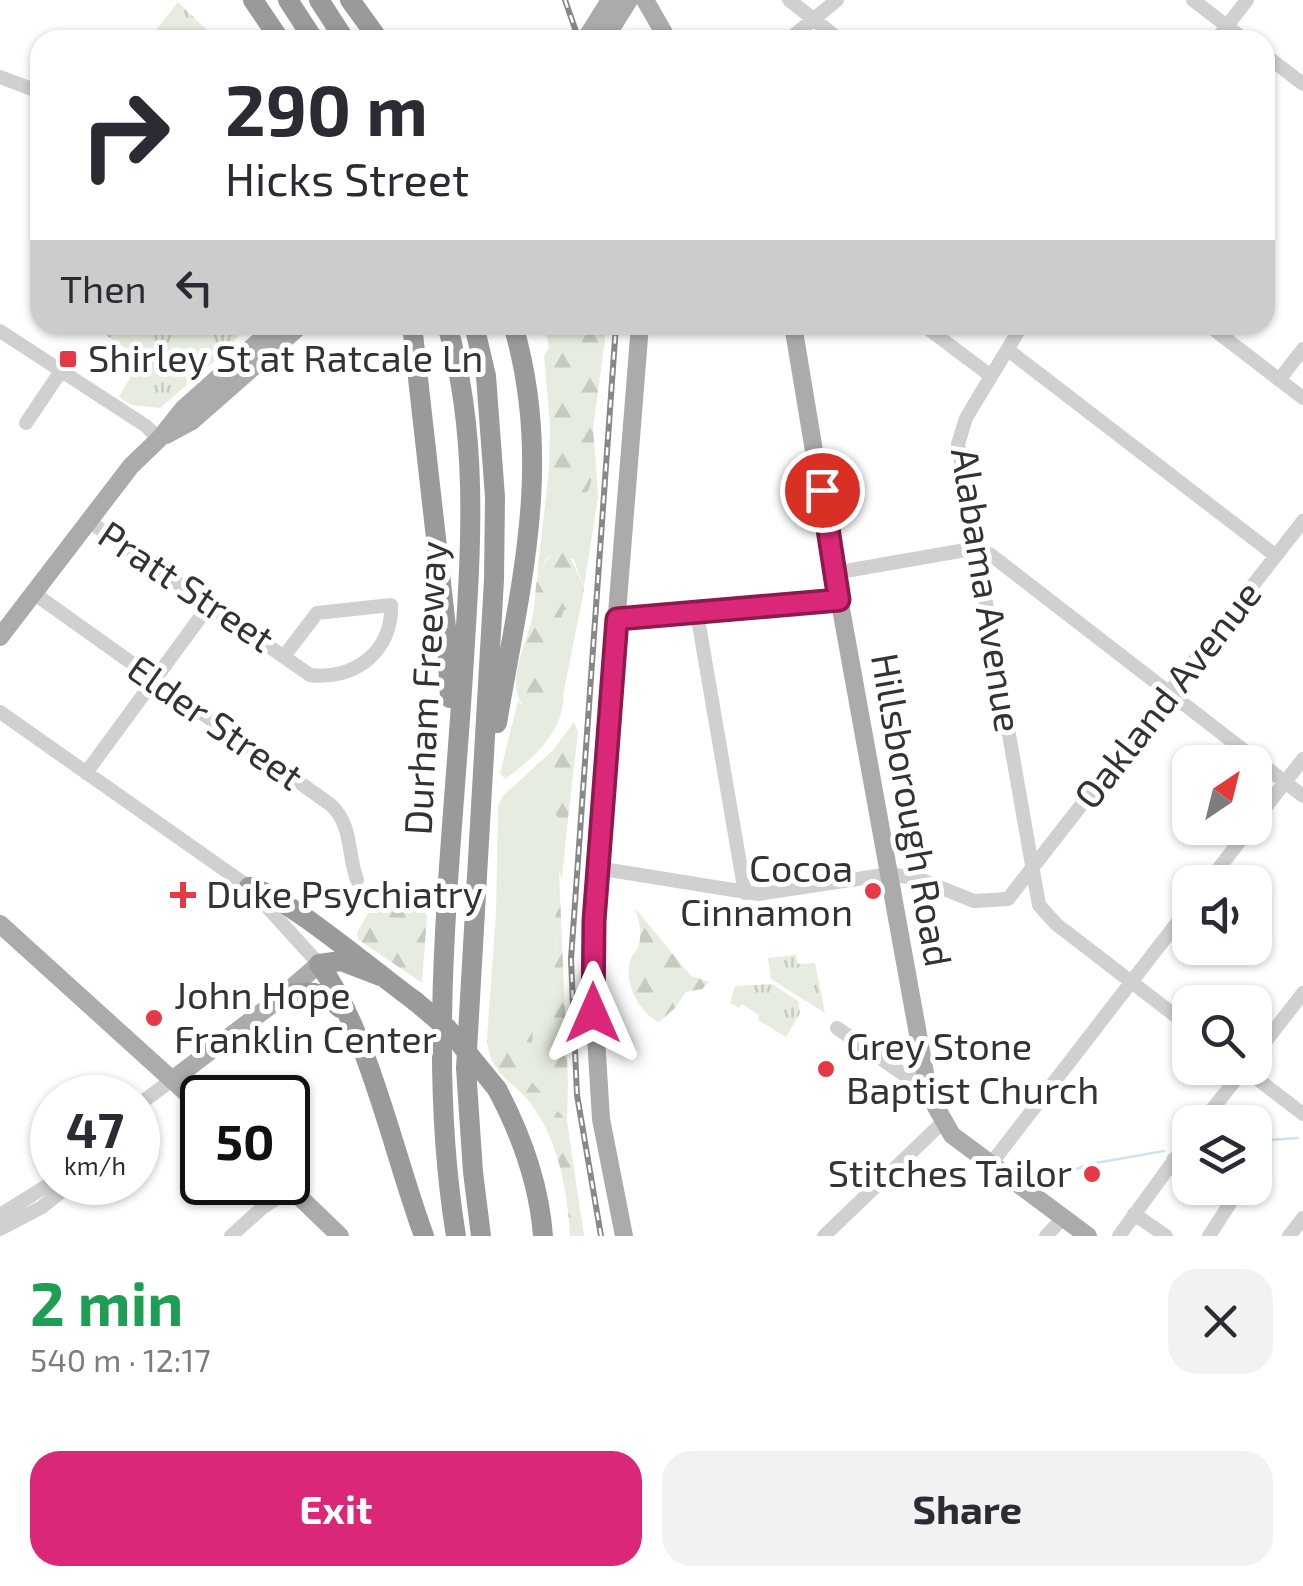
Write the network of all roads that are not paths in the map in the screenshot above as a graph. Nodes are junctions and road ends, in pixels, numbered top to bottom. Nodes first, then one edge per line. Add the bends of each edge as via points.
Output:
1 (253, 0) edge
2 (288, 0) edge
3 (319, 0) edge
4 (350, 0) edge
5 (610, 0) edge
6 (629, 0) edge
7 (788, 0) edge
8 (837, 0) edge
9 (1193, 0) edge
10 (1247, 0) edge
11 (647, 4) edge
12 (813, 19) junction
13 (1227, 26) junction
14 (273, 30) edge
15 (308, 30) edge
16 (338, 30) edge
17 (372, 30) edge
18 (591, 30) edge
19 (610, 30) edge
20 (654, 30) edge
21 (662, 30) edge
22 (800, 30) edge
23 (827, 30) edge
24 (1224, 30) edge
25 (1232, 30) edge
26 (1275, 63) edge
27 (0, 78) edge
28 (1303, 84) edge
29 (30, 88) edge
30 (0, 332) edge
31 (266, 335) edge
32 (289, 335) edge
33 (413, 335) edge
34 (449, 335) edge
35 (476, 335) edge
36 (516, 335) edge
37 (639, 335) edge
38 (795, 335) edge
39 (937, 335) edge
40 (1016, 335) edge
41 (1221, 335) edge
42 (1303, 348) edge
43 (1008, 350) junction
44 (61, 371) junction
45 (992, 376) junction
46 (1279, 380) junction
47 (1303, 398) edge
48 (26, 423) dead end
49 (159, 440) junction
50 (87, 520) junction
51 (1303, 521) edge
52 (976, 548) junction
53 (1276, 556) junction
54 (834, 573) junction
55 (32, 592) junction
56 (839, 600) junction
57 (210, 604) junction
58 (698, 612) junction
59 (617, 619) junction
60 (0, 637) edge
61 (285, 655) junction
62 (154, 681) junction
63 (1170, 693) junction
64 (0, 712) edge
65 (1303, 760) edge
66 (86, 772) junction
67 (1285, 782) junction
68 (1303, 796) edge
69 (1272, 799) edge
70 (456, 805) junction
71 (478, 823) junction
72 (1237, 845) edge
73 (1221, 865) edge
74 (598, 868) junction
75 (1032, 869) junction
76 (890, 874) junction
77 (358, 880) dead end
78 (250, 887) junction
79 (745, 893) junction
80 (0, 924) edge
81 (1172, 929) edge
82 (318, 964) junction
83 (380, 976) junction
84 (1131, 982) junction
85 (1303, 993) edge
86 (283, 995) junction
87 (1172, 1013) edge
88 (348, 1018) junction
89 (837, 1028) dead end
90 (1272, 1033) edge
91 (172, 1080) junction
92 (927, 1084) junction
93 (1231, 1085) edge
94 (1266, 1085) edge
95 (180, 1087) edge
96 (160, 1089) edge
97 (1215, 1105) edge
98 (1303, 1114) edge
99 (943, 1122) junction
100 (1172, 1161) edge
101 (990, 1164) junction
102 (30, 1196) edge
103 (46, 1205) edge
104 (265, 1205) edge
105 (307, 1205) edge
106 (1230, 1205) edge
107 (1134, 1214) junction
108 (0, 1215) edge
109 (1063, 1218) junction
110 (1303, 1218) edge
111 (0, 1229) edge
112 (231, 1236) edge
113 (340, 1236) edge
114 (424, 1236) edge
115 (456, 1236) edge
116 (482, 1236) edge
117 (543, 1236) edge
118 (624, 1236) edge
119 (824, 1236) edge
120 (1046, 1236) edge
121 (1088, 1236) edge
122 (1119, 1236) edge
123 (1166, 1236) edge
124 (1209, 1236) edge
125 (1289, 1236) edge

1 - 14 highway
2 - 15 highway
3 - 16 highway
4 - 17 highway
5 - 18 main road
6 - 19 main road
7 - 12 street
8 - 12 street
9 - 13 street
10 - 13 street
11 - 20 main road
11 - 21 main road
12 - 22 street
12 - 23 street
13 - 24 street
13 - 25 street
26 - 28 street
27 - 29 street
30 - 44 street
31 - 49 main road via 183,409
32 - 49 main road via 192,422
33 - 70 highway via 446,627
34 - 70 highway, Durham Freeway via 463,394 470,503
35 - 71 highway, Durham Freeway via 496,497
36 - 71 highway via 530,419 532,518
37 - 59 main road
38 - 54 main road, Hillsborough Road
39 - 45 street
40 - 43 street, Alabama Avenue
41 - 46 street
42 - 46 street
43 - 45 street, Alabama Avenue
43 - 53 street
44 - 48 street
44 - 49 street
45 - 52 street, Alabama Avenue via 958,444
46 - 47 street
49 - 50 main road
50 - 55 main road
50 - 57 street, Pratt Street
51 - 53 street, Oakland Avenue
52 - 54 street
52 - 63 street
52 - 75 street, Alabama Avenue
53 - 63 street, Oakland Avenue
54 - 56 main road, Hillsborough Road
55 - 60 main road
55 - 62 street, Elder Street
56 - 58 street
56 - 76 main road, Hillsborough Road
57 - 61 street, Pratt Street
57 - 62 street
58 - 59 street
58 - 79 street
59 - 74 main road
61 - 61 street, Pratt Street via 317,614 391,606 387,634 354,669 310,675
62 - 66 street
62 - 77 street, Elder Street via 341,814
63 - 67 street
63 - 75 street, Oakland Avenue
64 - 66 street
65 - 67 street
66 - 78 street
67 - 68 street
67 - 69 street
70 - 115 highway, Durham Freeway via 442,1091
71 - 116 highway, Durham Freeway via 466,1089
72 - 73 street
74 - 79 street
74 - 118 main road via 592,970 598,1086
75 - 76 street, Oakland Avenue via 1012,896 988,902
75 - 84 street, Alabama Avenue via 1044,913
76 - 79 street
76 - 92 main road, Hillsborough Road
78 - 82 street
78 - 83 highway
80 - 91 main road
81 - 84 street
82 - 83 highway via 342,962
82 - 86 main road
82 - 88 highway
83 - 117 highway, bridge via 448,1029 497,1089 529,1160
84 - 87 street, Alabama Avenue
84 - 101 street
85 - 90 street
86 - 88 highway via 312,990
86 - 91 main road
88 - 114 highway
89 - 92 street
91 - 95 main road
91 - 96 street
92 - 99 main road, Hillsborough Road
93 - 97 street
94 - 98 street
99 - 101 main road, Hillsborough Road
99 - 119 street
100 - 107 street
101 - 109 main road, Hillsborough Road
102 - 108 street
103 - 111 street
104 - 112 street
105 - 113 main road
106 - 124 street
107 - 122 street
107 - 123 street
109 - 120 street
109 - 121 main road, Hillsborough Road
110 - 125 street

